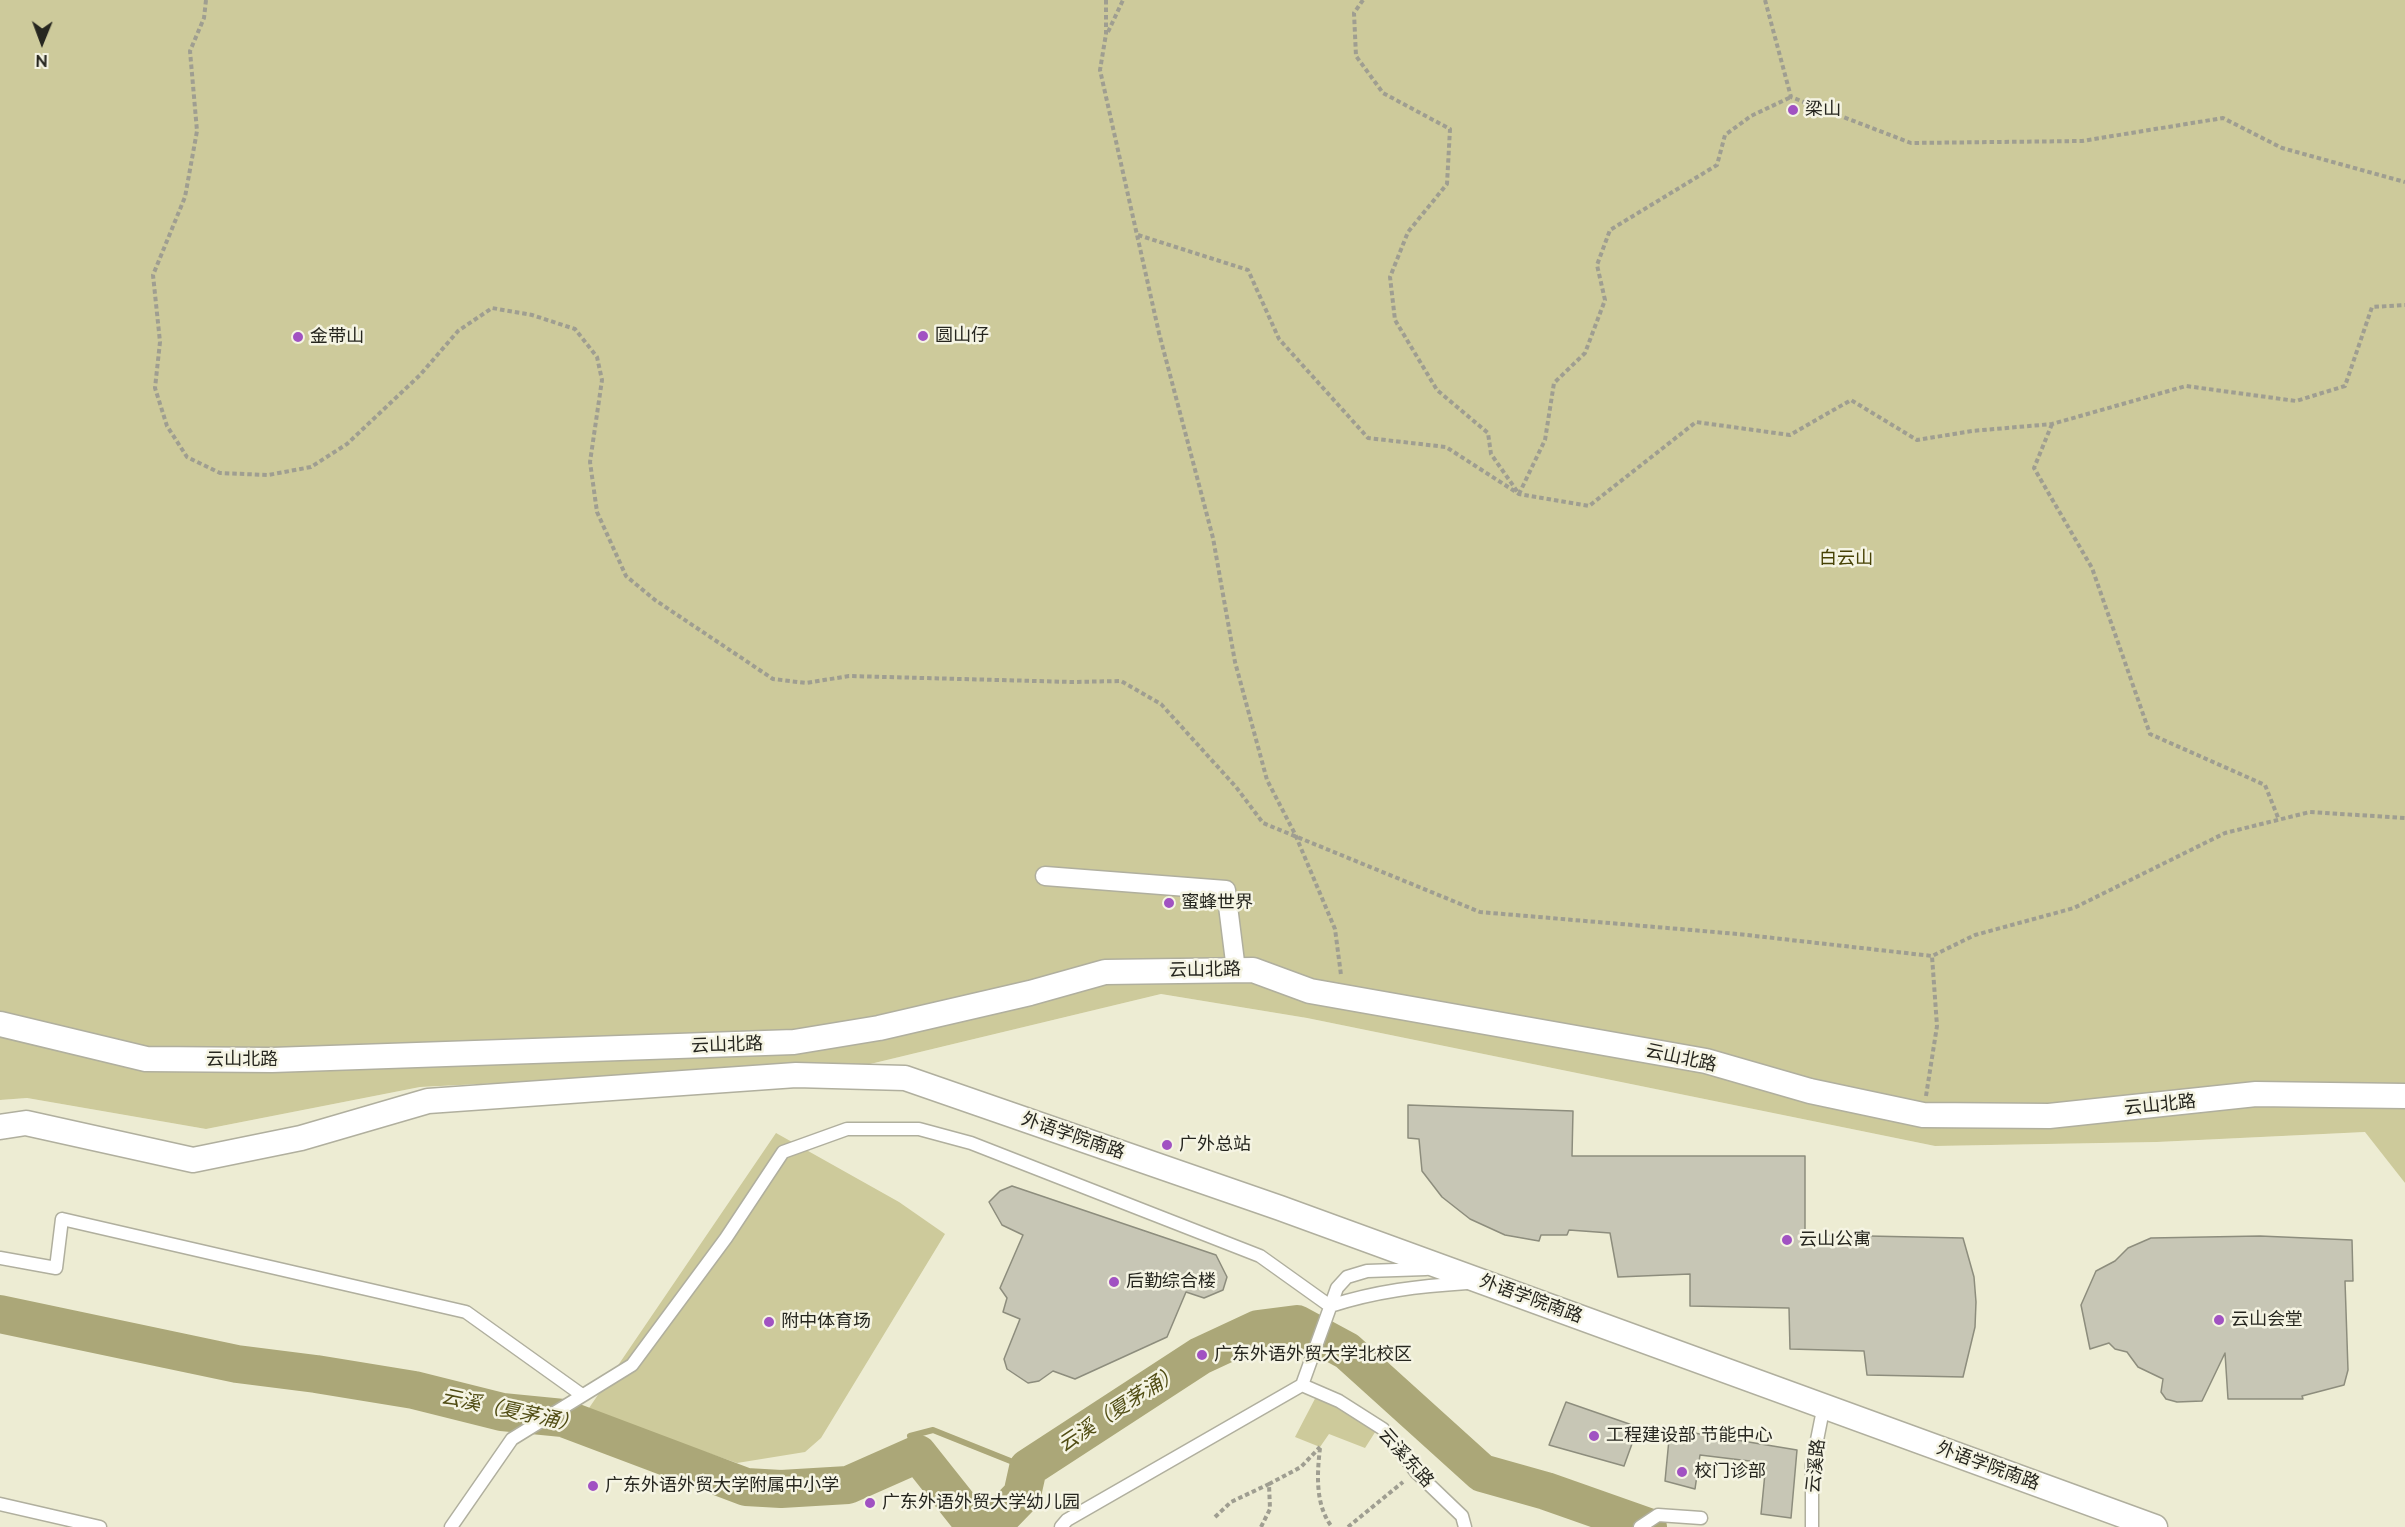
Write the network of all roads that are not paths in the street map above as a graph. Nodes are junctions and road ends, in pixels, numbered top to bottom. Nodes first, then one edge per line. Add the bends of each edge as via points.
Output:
1 (1045, 876) dead end
2 (1236, 970) junction
3 (0, 1024) edge
4 (794, 1042) junction
5 (795, 1075) junction
6 (2405, 1096) edge
7 (0, 1127) edge
8 (0, 1258) edge
9 (1450, 1270) junction
10 (1485, 1282) junction
11 (1330, 1306) junction
12 (1302, 1385) junction
13 (582, 1395) junction
14 (1824, 1406) junction
15 (0, 1504) edge
16 (1701, 1518) dead end
17 (1067, 1525) edge
18 (100, 1527) edge
19 (451, 1527) edge
20 (1465, 1527) edge
21 (1640, 1527) edge
22 (1812, 1527) edge
23 (2155, 1527) edge

1 - 2 street via 1226,890
2 - 4 street, 云山北路 via 1106,972 925,1017
2 - 6 street, 云山北路 via 1253,970 1310,991 1706,1061 1810,1091 1923,1115 2049,1116 2256,1094
3 - 4 street, 云山北路 via 146,1059 272,1060
4 - 5 street
5 - 7 street, 外语学院南路 via 428,1101 301,1138 193,1160 26,1123
5 - 9 street, 外语学院南路 via 905,1078
8 - 13 lane via 56,1268 62,1219 466,1312
9 - 10 street, 外语学院南路
9 - 11 lane via 1367,1270 1347,1277 1337,1288
10 - 11 lane via 1416,1286
10 - 14 street, 外语学院南路
11 - 12 lane
11 - 13 lane via 1260,1256 971,1143 919,1129 847,1130 783,1152 726,1238 632,1365
12 - 17 lane
12 - 20 lane, 云溪东路 via 1339,1401 1383,1429 1416,1472 1462,1516
13 - 19 lane via 512,1439
14 - 22 lane, 云溪路 via 1812,1465
14 - 23 street, 外语学院南路
15 - 18 lane
16 - 21 lane via 1658,1515

